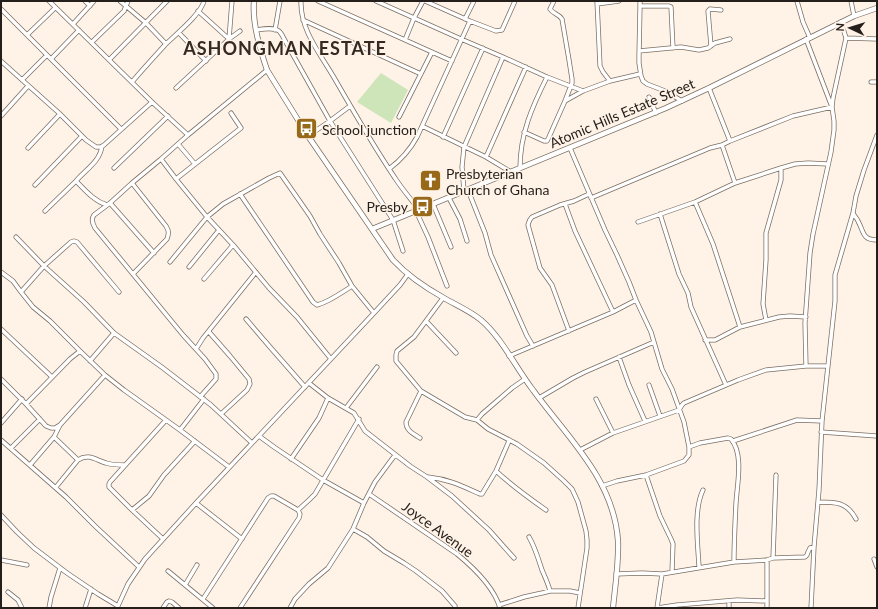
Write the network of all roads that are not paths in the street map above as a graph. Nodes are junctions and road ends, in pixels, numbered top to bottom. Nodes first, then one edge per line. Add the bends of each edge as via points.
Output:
1 (49, 1) edge
2 (85, 1) edge
3 (94, 1) edge
4 (120, 1) edge
5 (128, 1) edge
6 (167, 1) edge
7 (204, 1) edge
8 (232, 1) edge
9 (254, 1) edge
10 (280, 1) edge
11 (301, 1) edge
12 (318, 1) edge
13 (376, 1) edge
14 (424, 1) edge
15 (439, 1) edge
16 (474, 1) edge
17 (516, 1) edge
18 (554, 1) edge
19 (619, 1) edge
20 (640, 1) edge
21 (797, 1) edge
22 (851, 1) edge
23 (597, 3) edge
24 (90, 6) junction
25 (126, 6) junction
26 (437, 6) junction
27 (640, 6) junction
28 (55, 8) junction
29 (877, 8) edge
30 (1, 9) edge
31 (721, 10) dead end
32 (198, 11) junction
33 (854, 16) junction
34 (414, 18) junction
35 (303, 20) junction
36 (467, 20) junction
37 (841, 22) junction
38 (146, 23) junction
39 (72, 24) junction
40 (79, 30) junction
41 (256, 30) junction
42 (275, 30) junction
43 (240, 31) dead end
44 (178, 33) junction
45 (27, 35) junction
46 (808, 38) junction
47 (846, 38) junction
48 (229, 39) junction
49 (461, 39) junction
50 (730, 39) dead end
51 (877, 39) edge
52 (405, 40) junction
53 (92, 42) junction
54 (166, 44) junction
55 (710, 46) junction
56 (483, 48) junction
57 (673, 48) junction
58 (639, 51) junction
59 (432, 52) junction
60 (47, 55) junction
61 (504, 57) junction
62 (50, 59) junction
63 (110, 60) junction
64 (1, 61) edge
65 (206, 61) junction
66 (452, 61) junction
67 (526, 67) junction
68 (267, 70) junction
69 (420, 74) junction
70 (640, 74) junction
71 (547, 77) junction
72 (22, 80) junction
73 (610, 81) junction
74 (132, 82) junction
75 (871, 82) dead end
76 (877, 82) edge
77 (28, 86) junction
78 (570, 87) junction
79 (176, 88) dead end
80 (709, 88) junction
81 (583, 91) junction
82 (649, 97) dead end
83 (565, 101) junction
84 (682, 101) junction
85 (152, 102) junction
86 (350, 106) junction
87 (832, 107) junction
88 (656, 113) junction
89 (60, 114) junction
90 (231, 114) dead end
91 (1, 115) edge
92 (168, 116) junction
93 (399, 117) dead end
94 (330, 121) junction
95 (422, 126) junction
96 (121, 128) junction
97 (524, 132) junction
98 (188, 135) junction
99 (877, 135) edge
100 (82, 136) junction
101 (308, 136) junction
102 (443, 137) junction
103 (730, 141) junction
104 (178, 144) junction
105 (722, 145) junction
106 (102, 146) junction
107 (464, 147) junction
108 (28, 148) dead end
109 (570, 148) junction
110 (486, 157) junction
111 (161, 159) junction
112 (196, 164) junction
113 (828, 164) junction
114 (114, 168) dead end
115 (520, 168) junction
116 (781, 168) junction
117 (390, 169) junction
118 (511, 172) junction
119 (176, 179) junction
120 (76, 181) junction
121 (132, 183) junction
122 (736, 184) junction
123 (35, 185) dead end
124 (466, 191) junction
125 (240, 194) junction
126 (589, 194) junction
127 (449, 198) junction
128 (591, 198) junction
129 (695, 202) junction
130 (108, 204) junction
131 (433, 204) junction
132 (565, 204) junction
133 (418, 210) junction
134 (45, 211) dead end
135 (853, 213) junction
136 (660, 214) junction
137 (207, 217) junction
138 (393, 220) junction
139 (638, 222) dead end
140 (372, 229) junction
141 (220, 230) junction
142 (16, 237) dead end
143 (877, 240) edge
144 (467, 241) dead end
145 (233, 245) junction
146 (451, 247) dead end
147 (403, 251) dead end
148 (154, 253) junction
149 (170, 262) dead end
150 (44, 266) junction
151 (189, 267) dead end
152 (1, 272) edge
153 (256, 272) junction
154 (134, 274) junction
155 (408, 274) junction
156 (204, 279) dead end
157 (352, 286) junction
158 (447, 286) dead end
159 (21, 292) junction
160 (119, 292) dead end
161 (443, 298) junction
162 (636, 300) junction
163 (613, 312) junction
164 (374, 313) junction
165 (806, 317) junction
166 (246, 319) dead end
167 (766, 320) junction
168 (426, 321) junction
169 (740, 327) junction
170 (1, 329) edge
171 (569, 331) junction
172 (209, 332) junction
173 (114, 333) junction
174 (705, 340) junction
175 (715, 340) junction
176 (654, 342) junction
177 (533, 346) junction
178 (196, 349) junction
179 (709, 349) junction
180 (80, 351) junction
181 (456, 353) dead end
182 (509, 356) junction
183 (619, 357) junction
184 (331, 359) junction
185 (90, 361) junction
186 (806, 366) junction
187 (827, 366) junction
188 (377, 367) dead end
189 (105, 375) junction
190 (52, 377) junction
191 (525, 379) junction
192 (2, 382) edge
193 (309, 383) junction
194 (649, 385) dead end
195 (726, 385) junction
196 (305, 387) junction
197 (421, 391) junction
198 (202, 398) junction
199 (328, 398) junction
200 (539, 398) junction
201 (22, 399) junction
202 (596, 399) dead end
203 (26, 404) junction
204 (346, 408) junction
205 (679, 410) junction
206 (221, 414) junction
207 (660, 416) junction
208 (40, 419) junction
209 (166, 420) junction
210 (359, 420) junction
211 (477, 420) junction
212 (645, 421) junction
213 (822, 421) junction
214 (1, 423) edge
215 (60, 425) junction
216 (180, 430) junction
217 (821, 432) junction
218 (613, 433) junction
219 (259, 436) junction
220 (877, 436) edge
221 (54, 437) junction
222 (420, 438) dead end
223 (1, 440) edge
224 (195, 441) junction
225 (509, 441) junction
226 (733, 441) junction
227 (252, 443) junction
228 (11, 448) junction
229 (689, 448) junction
230 (580, 450) junction
231 (395, 455) junction
232 (291, 458) junction
233 (78, 460) junction
234 (30, 465) junction
235 (125, 465) junction
236 (229, 467) junction
237 (496, 471) junction
238 (646, 475) junction
239 (776, 475) dead end
240 (427, 477) junction
241 (323, 480) junction
242 (602, 486) junction
243 (56, 488) junction
244 (703, 490) dead end
245 (369, 494) junction
246 (818, 502) junction
247 (196, 503) junction
248 (364, 503) junction
249 (132, 510) junction
250 (298, 510) junction
251 (546, 510) dead end
252 (1, 515) edge
253 (856, 520) dead end
254 (353, 529) junction
255 (530, 537) dead end
256 (163, 539) junction
257 (242, 539) junction
258 (814, 547) junction
259 (514, 558) dead end
260 (772, 558) junction
261 (874, 559) dead end
262 (1, 560) edge
263 (767, 560) junction
264 (734, 562) junction
265 (27, 565) dead end
266 (197, 565) dead end
267 (139, 567) junction
268 (699, 567) junction
269 (877, 567) edge
270 (60, 568) junction
271 (168, 570) dead end
272 (672, 572) junction
273 (616, 574) junction
274 (662, 574) junction
275 (185, 585) junction
276 (91, 589) junction
277 (550, 591) junction
278 (8, 592) dead end
279 (580, 593) junction
280 (203, 599) junction
281 (729, 601) junction
282 (767, 601) junction
283 (455, 606) dead end
284 (500, 606) edge
285 (118, 607) edge
286 (677, 607) edge
287 (22, 608) edge
288 (49, 608) edge
289 (85, 608) edge
290 (163, 608) edge
291 (179, 608) edge
292 (213, 608) edge
293 (240, 608) edge
294 (290, 608) edge
295 (578, 608) edge
296 (612, 608) edge
297 (729, 608) edge
298 (767, 608) edge
299 (811, 608) edge

1 - 28 street
2 - 24 street
3 - 24 street
4 - 25 street
5 - 25 street
6 - 38 street
7 - 32 street
8 - 48 street
9 - 41 street
10 - 42 street
11 - 35 street
12 - 52 street
13 - 34 street
14 - 26 street
14 - 34 street
15 - 26 street
16 - 36 street
17 - 36 street via 502,30 496,31
18 - 78 street via 550,9 562,19 570,60
19 - 23 street
20 - 27 street
21 - 46 street
22 - 33 street
23 - 73 street via 600,66
24 - 39 street
25 - 38 street
25 - 53 street
26 - 36 street
27 - 57 street via 671,7
27 - 58 street
28 - 39 street
28 - 45 street
29 - 33 street, Atomic Hills Estate Street
30 - 45 street
31 - 55 street via 708,11
32 - 44 street
32 - 48 street
33 - 37 street, Atomic Hills Estate Street
34 - 49 street
34 - 52 street
35 - 69 street
35 - 86 street via 310,38
36 - 49 street
37 - 46 street, Atomic Hills Estate Street
37 - 47 street
38 - 54 street
38 - 63 street
39 - 40 street
40 - 53 street
40 - 62 street
41 - 42 street
41 - 68 street
42 - 94 street via 283,37
43 - 48 street
44 - 54 street
44 - 65 street
45 - 60 street
46 - 80 street, Atomic Hills Estate Street
46 - 87 street
47 - 51 street
47 - 87 street
48 - 65 street
49 - 56 street
49 - 66 street
50 - 55 street
52 - 59 street
53 - 63 street
54 - 74 street
55 - 57 street via 699,50
56 - 61 street
56 - 102 street
57 - 58 street
58 - 70 street
59 - 66 street
59 - 69 street
60 - 62 street
60 - 72 street
61 - 67 street
61 - 107 street
62 - 96 street
63 - 74 street
64 - 72 street
65 - 79 street
66 - 95 street
67 - 71 street
67 - 110 street
68 - 98 street
68 - 101 street
69 - 93 street
70 - 73 street
70 - 84 street via 647,84
71 - 78 street
71 - 97 street
72 - 77 street
73 - 81 street
74 - 85 street
75 - 76 street
77 - 89 street
77 - 91 street
78 - 81 street
78 - 83 street
80 - 84 street, Atomic Hills Estate Street
80 - 103 street
81 - 83 street
82 - 88 street
83 - 97 street via 547,141
84 - 88 street, Atomic Hills Estate Street
85 - 92 street
85 - 96 street
86 - 94 street
86 - 117 street
87 - 103 street via 793,116
87 - 113 street via 834,130
88 - 109 street, Atomic Hills Estate Street
89 - 100 street
89 - 108 street
90 - 112 street via 241,128
92 - 98 street
92 - 114 street
94 - 101 street
94 - 138 street
95 - 102 street
95 - 117 street via 412,147
96 - 106 street
97 - 115 street
98 - 104 street
99 - 135 street via 856,196
100 - 106 street via 96,147
100 - 123 street
101 - 140 street
102 - 107 street
103 - 105 street
104 - 111 street
104 - 112 street
105 - 122 street
105 - 128 street
106 - 120 street via 100,156
107 - 110 street
107 - 124 street via 462,167
109 - 115 street, Atomic Hills Estate Street
109 - 126 street
110 - 118 street
111 - 119 street
111 - 121 street
112 - 119 street
113 - 116 street via 795,164
113 - 165 street via 811,246
115 - 118 street, Atomic Hills Estate Street
116 - 122 street
116 - 167 street via 781,180 766,233 763,304
117 - 133 street
118 - 124 street, Atomic Hills Estate Street
119 - 137 street
120 - 130 street via 100,203
120 - 134 street
121 - 130 street
121 - 148 street via 169,230 167,239
122 - 129 street
124 - 127 street, Atomic Hills Estate Street
124 - 177 street via 485,233 497,270
125 - 137 street
125 - 157 street via 313,302 321,304
125 - 157 street via 280,173 310,216
126 - 128 street
126 - 132 street
127 - 131 street, Atomic Hills Estate Street
127 - 144 street
128 - 162 street
129 - 136 street
129 - 169 street via 713,244
130 - 148 street
130 - 154 street via 94,214 93,225
131 - 133 street, Atomic Hills Estate Street
131 - 146 street
132 - 163 street
132 - 171 street via 530,219 528,225 540,268 552,285
133 - 138 street, Atomic Hills Estate Street
133 - 158 street
135 - 143 street via 865,236
135 - 187 street via 835,275 835,301
136 - 139 street
136 - 174 street via 679,274
137 - 141 street
137 - 149 street
138 - 140 street, Atomic Hills Estate Street
138 - 147 street
140 - 155 street via 393,260
141 - 145 street
141 - 151 street
142 - 150 street
145 - 153 street
145 - 156 street
148 - 154 street
150 - 159 street
150 - 160 street via 71,242 77,242
150 - 173 street
152 - 159 street via 13,281
153 - 172 street
153 - 184 street
154 - 178 street
155 - 161 street
155 - 164 street
157 - 164 street
159 - 180 street via 33,307
161 - 168 street
161 - 182 street via 480,320 499,340
162 - 163 street
162 - 176 street
163 - 171 street
164 - 184 street
165 - 167 street via 790,316
165 - 186 street
166 - 196 street
167 - 169 street
168 - 181 street
168 - 197 street via 396,355 396,361
169 - 175 street
170 - 190 street
171 - 177 street
172 - 178 street
172 - 206 street via 249,379 250,384 247,390
173 - 185 street
173 - 198 street
174 - 175 street
174 - 179 street
175 - 179 street
176 - 183 street
176 - 205 street
177 - 182 street
178 - 198 street via 217,376
179 - 195 street
180 - 185 street
180 - 190 street
182 - 191 street
183 - 200 street via 573,378
183 - 212 street
184 - 193 street
185 - 189 street
186 - 187 street
186 - 195 street via 766,370
187 - 213 street
188 - 204 street
189 - 209 street
189 - 215 street
190 - 203 street
191 - 200 street
191 - 211 street
192 - 201 street
193 - 196 street
193 - 199 street
194 - 207 street
195 - 205 street via 684,403
196 - 219 street
197 - 211 street via 465,417
197 - 222 street via 406,422 409,431
198 - 206 street
198 - 216 street
199 - 204 street
199 - 232 street via 319,418
200 - 230 street
201 - 203 street
201 - 214 street
202 - 218 street
203 - 208 street
204 - 210 street
205 - 207 street
205 - 229 street
206 - 227 street
207 - 212 street
208 - 215 street via 49,427 55,428
208 - 228 street
209 - 216 street
209 - 235 street
210 - 231 street via 365,431
210 - 241 street
211 - 225 street
212 - 218 street
213 - 217 street
213 - 226 street via 797,420
215 - 221 street
216 - 224 street
217 - 220 street
217 - 246 street
218 - 230 street
219 - 227 street
219 - 232 street
221 - 233 street
221 - 234 street
223 - 228 street
224 - 236 street
224 - 249 street via 149,496
225 - 237 street
225 - 279 street via 544,463 575,495 587,540
226 - 229 street via 726,438
226 - 264 street via 738,467
227 - 236 street
228 - 234 street
229 - 238 street via 689,455 684,461
230 - 242 street
231 - 240 street
231 - 245 street
232 - 241 street
233 - 235 street via 89,456 107,463
233 - 243 street
234 - 243 street
235 - 249 street via 110,482 109,487
236 - 247 street
237 - 240 street via 480,494 460,484
237 - 251 street
238 - 242 street
238 - 272 street via 673,544
239 - 260 street
240 - 259 street via 489,530
241 - 248 street
241 - 250 street via 312,498
242 - 273 street via 617,533
243 - 267 street
244 - 268 street via 697,513
245 - 248 street
245 - 284 street, Joyce Avenue via 458,554 490,588
246 - 253 street via 841,504 849,509
246 - 258 street
247 - 256 street
247 - 257 street
248 - 254 street
249 - 256 street
250 - 257 street via 270,496
250 - 293 street via 299,518
252 - 270 street via 34,548
254 - 283 street via 416,571 442,591
254 - 294 street via 328,568 308,584
255 - 277 street
256 - 267 street
257 - 280 street
258 - 260 street via 810,548 805,557
258 - 299 street
260 - 263 street
261 - 269 street
262 - 265 street
263 - 264 street
263 - 282 street
264 - 268 street
266 - 275 street
267 - 285 street
268 - 272 street
270 - 276 street
270 - 288 street
271 - 275 street
272 - 274 street
273 - 274 street
273 - 296 street
274 - 286 street via 658,608
275 - 280 street
276 - 285 street
276 - 289 street
277 - 279 street
277 - 284 street
278 - 287 street via 18,600
279 - 295 street
280 - 292 street
281 - 282 street
281 - 286 street
281 - 297 street
282 - 298 street
290 - 291 street via 169,601

